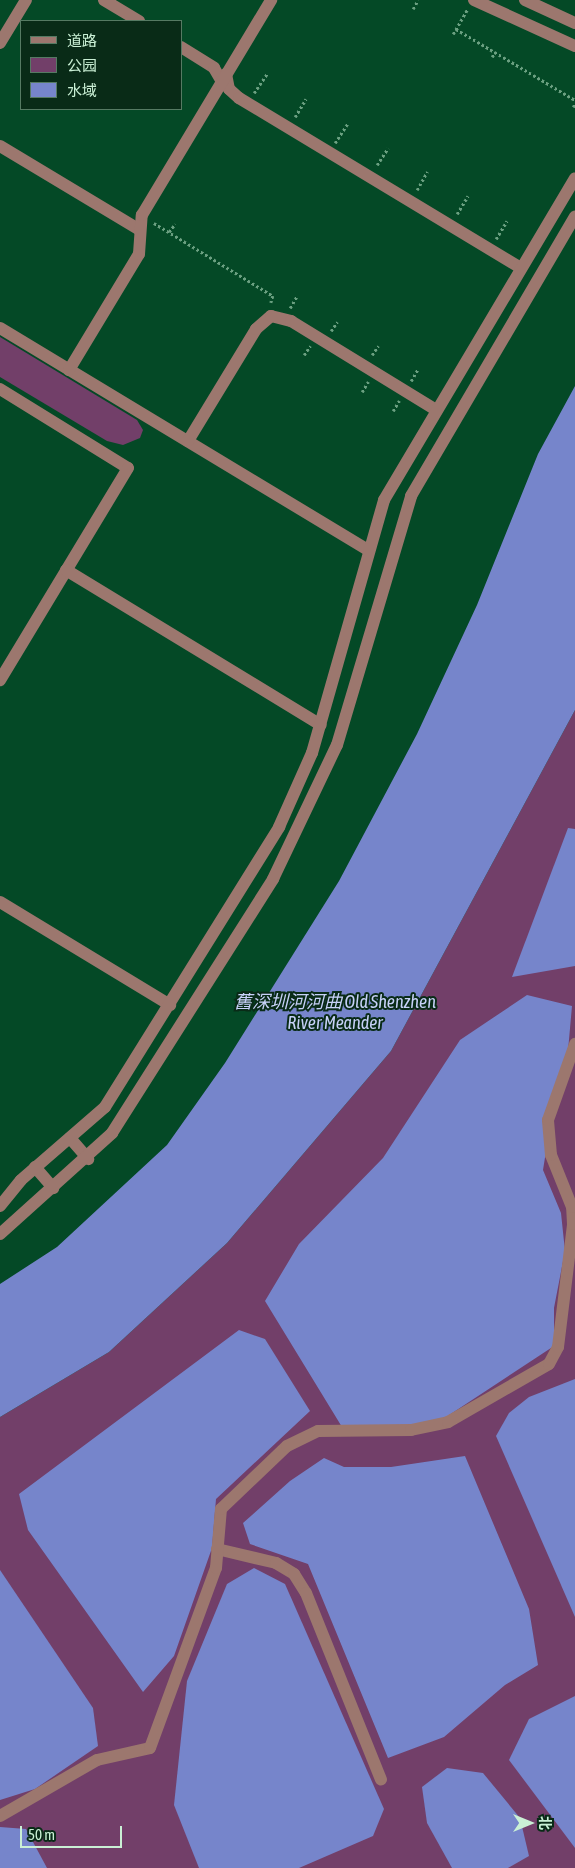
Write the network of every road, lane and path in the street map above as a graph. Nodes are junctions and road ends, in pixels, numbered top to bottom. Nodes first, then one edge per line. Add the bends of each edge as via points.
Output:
1 (26, 0) edge
2 (104, 0) edge
3 (271, 0) edge
4 (418, 0) edge
5 (525, 0) edge
6 (471, 4) edge
7 (413, 10) dead end
8 (137, 20) edge
9 (575, 22) edge
10 (456, 28) junction
11 (452, 34) dead end
12 (0, 43) edge
13 (575, 46) edge
14 (182, 48) edge
15 (495, 52) junction
16 (492, 58) dead end
17 (535, 77) junction
18 (224, 78) junction
19 (532, 81) dead end
20 (574, 104) edge
21 (0, 146) edge
22 (575, 178) edge
23 (142, 215) junction
24 (575, 217) edge
25 (175, 224) dead end
26 (138, 229) junction
27 (170, 232) junction
28 (521, 268) junction
29 (268, 317) junction
30 (0, 328) edge
31 (69, 370) junction
32 (0, 390) edge
33 (436, 410) junction
34 (188, 441) junction
35 (368, 550) junction
36 (66, 570) junction
37 (341, 649) junction
38 (363, 654) junction
39 (335, 672) junction
40 (356, 677) junction
41 (0, 680) edge
42 (321, 725) junction
43 (0, 902) edge
44 (170, 1005) junction
45 (575, 1044) edge
46 (70, 1138) junction
47 (88, 1159) junction
48 (35, 1167) junction
49 (53, 1188) junction
50 (0, 1206) edge
51 (0, 1234) edge
52 (217, 1549) junction
53 (381, 1780) dead end
54 (0, 1816) edge

1 - 12 lane
2 - 8 lane
3 - 18 lane
4 - 7 path
5 - 9 lane
6 - 10 path
6 - 13 lane
10 - 11 path
10 - 15 path
14 - 18 lane
15 - 16 path
15 - 17 path
17 - 19 path
17 - 20 path
18 - 23 lane
18 - 28 lane via 239,98
21 - 26 lane
22 - 28 lane
23 - 26 lane
23 - 27 path
24 - 38 lane via 410,496
25 - 27 path
26 - 31 lane via 138,254
27 - 29 path via 273,296
28 - 33 lane
29 - 33 lane via 291,321
29 - 34 lane via 256,329
30 - 31 lane
31 - 34 lane
32 - 36 lane via 128,468
33 - 35 lane via 387,493
34 - 35 lane
35 - 37 lane
36 - 41 lane
36 - 42 lane
37 - 38 lane
37 - 39 lane
38 - 40 lane
39 - 40 lane
39 - 42 lane
40 - 47 lane via 337,745 287,855 124,1114
42 - 44 lane via 304,776 279,827
43 - 44 lane
44 - 46 lane via 105,1107
45 - 52 lane via 548,1120 551,1156 572,1207 573,1224 556,1354 549,1364 448,1422 411,1430 318,1431 287,1446 221,1509
46 - 47 lane
46 - 48 lane
47 - 49 lane
48 - 49 lane
48 - 50 lane
49 - 51 lane
52 - 53 lane via 276,1563 294,1574 306,1593
52 - 54 lane via 216,1568 150,1748 96,1760

